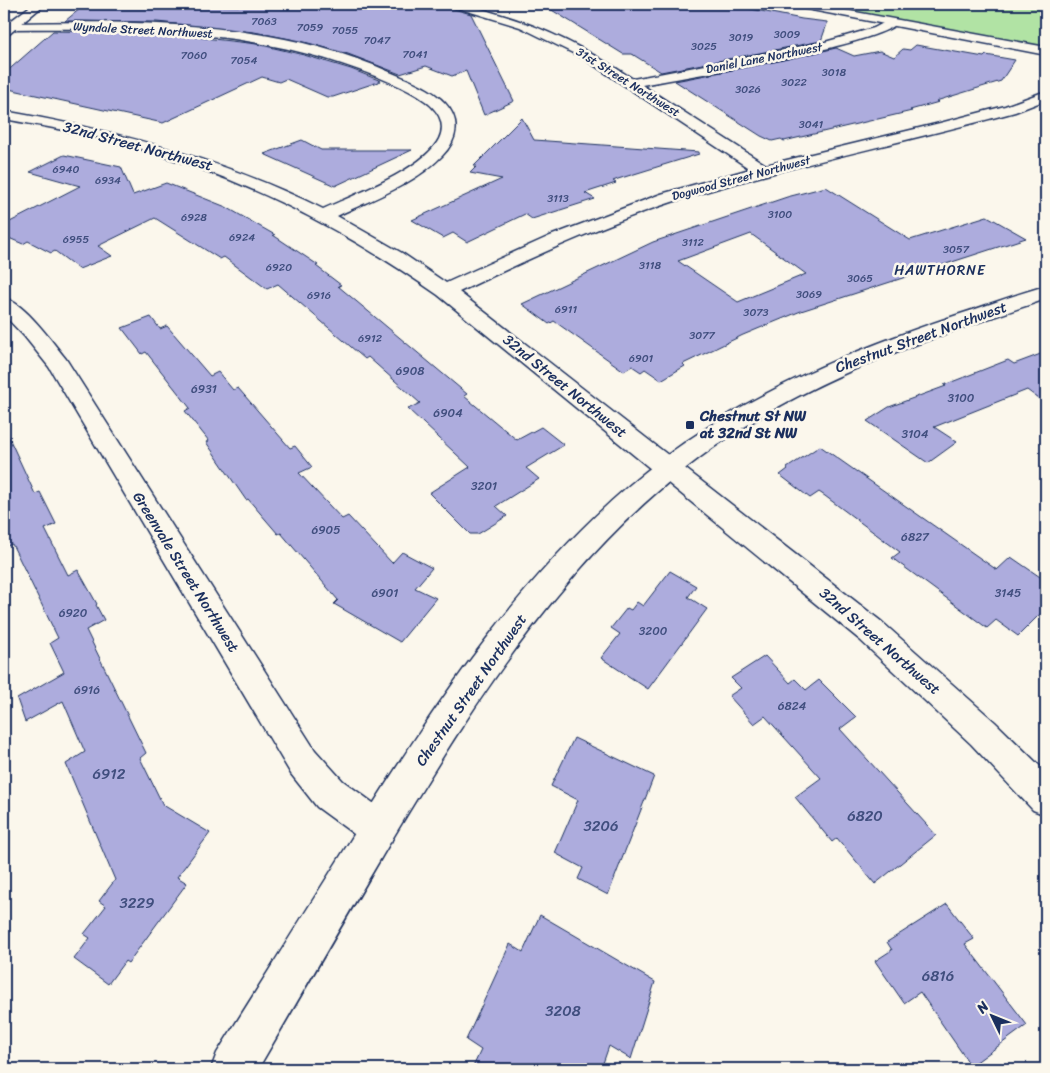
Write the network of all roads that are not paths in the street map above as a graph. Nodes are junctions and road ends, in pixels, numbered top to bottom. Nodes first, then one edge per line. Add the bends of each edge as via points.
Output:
1 (40, 4) edge
2 (455, 4) edge
3 (796, 4) edge
4 (893, 22) junction
5 (8, 29) edge
6 (1046, 51) edge
7 (632, 83) junction
8 (1046, 95) edge
9 (4, 116) edge
10 (763, 170) junction
11 (325, 215) junction
12 (445, 291) junction
13 (1046, 292) edge
14 (4, 304) edge
15 (668, 469) junction
16 (1046, 797) edge
17 (378, 829) junction
18 (232, 1069) edge

1 - 5 street
2 - 7 street, 31st Street Northwest via 513,21 555,39 601,62
3 - 4 street
4 - 6 street
4 - 7 street, Daniel Lane Northwest via 827,46
5 - 11 street, Wyndale Street Northwest via 166,28 273,42 316,51 374,70 438,102 448,120 446,140 437,152 401,178
7 - 10 street, 31st Street Northwest
8 - 10 street, Dogwood Street Northwest via 943,128
9 - 11 street, 32nd Street Northwest via 64,125 170,152 225,171
10 - 12 street, Dogwood Street Northwest via 626,212
11 - 12 street, 32nd Street Northwest via 391,252
12 - 15 street, 32nd Street Northwest
13 - 15 street, Chestnut Street Northwest via 840,365 733,423
14 - 17 street, Greenvale Street Northwest via 58,364 303,762 330,794
15 - 16 street, 32nd Street Northwest via 871,631 955,706
15 - 17 street, Chestnut Street Northwest via 590,539 514,625 451,713
17 - 18 street, Chestnut Street Northwest

